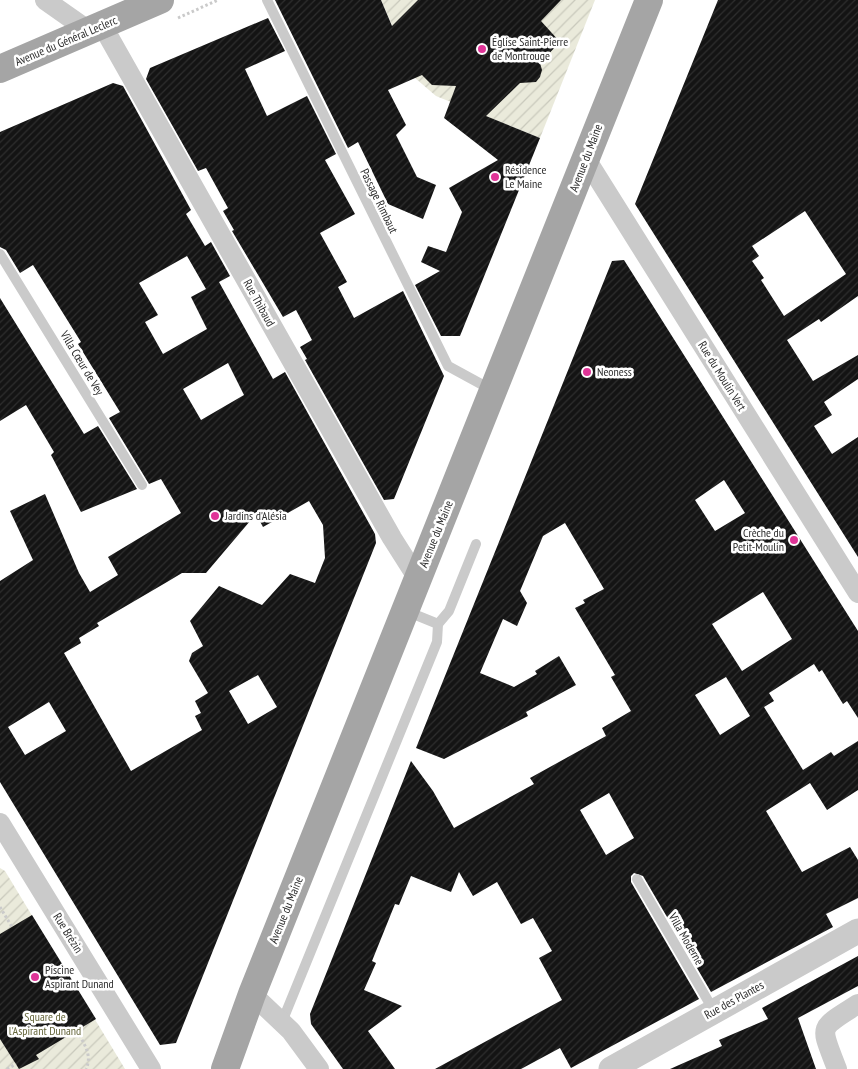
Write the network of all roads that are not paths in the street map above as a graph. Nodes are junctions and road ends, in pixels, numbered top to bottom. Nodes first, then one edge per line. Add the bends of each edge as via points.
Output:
1 (45, 0) edge
2 (160, 0) edge
3 (267, 0) edge
4 (648, 0) edge
5 (96, 28) junction
6 (0, 69) edge
7 (586, 159) junction
8 (0, 254) edge
9 (493, 390) junction
10 (142, 485) dead end
11 (476, 544) dead end
12 (418, 580) junction
13 (858, 593) edge
14 (406, 611) junction
15 (438, 624) junction
16 (0, 823) edge
17 (637, 880) dead end
18 (858, 931) edge
19 (252, 994) junction
20 (858, 1004) edge
21 (714, 1011) junction
22 (282, 1022) junction
23 (618, 1067) edge
24 (151, 1069) edge
25 (225, 1069) edge
26 (319, 1069) edge
27 (837, 1069) edge

1 - 5 street
2 - 5 main road, Avenue du Général Leclerc
3 - 9 lane, Passage Rimbaut via 448,366
4 - 7 main road, Avenue du Maine
5 - 6 main road, Avenue du Général Leclerc
5 - 12 street, Rue Thibaud
7 - 9 main road, Avenue du Maine
7 - 13 street, Rue du Moulin Vert
8 - 10 lane, Villa Cœur de Vey
9 - 12 main road, Avenue du Maine
11 - 15 lane via 449,611
12 - 14 main road, Avenue du Maine
14 - 15 lane
14 - 19 main road, Avenue du Maine
15 - 22 lane via 437,642
16 - 24 street, Rue Brézin
17 - 21 lane, Villa Moderne
18 - 21 street, Rue des Plantes
19 - 22 street
19 - 25 main road, Avenue du Maine
20 - 27 street via 825,1028
21 - 23 street, Rue des Plantes
22 - 26 street

